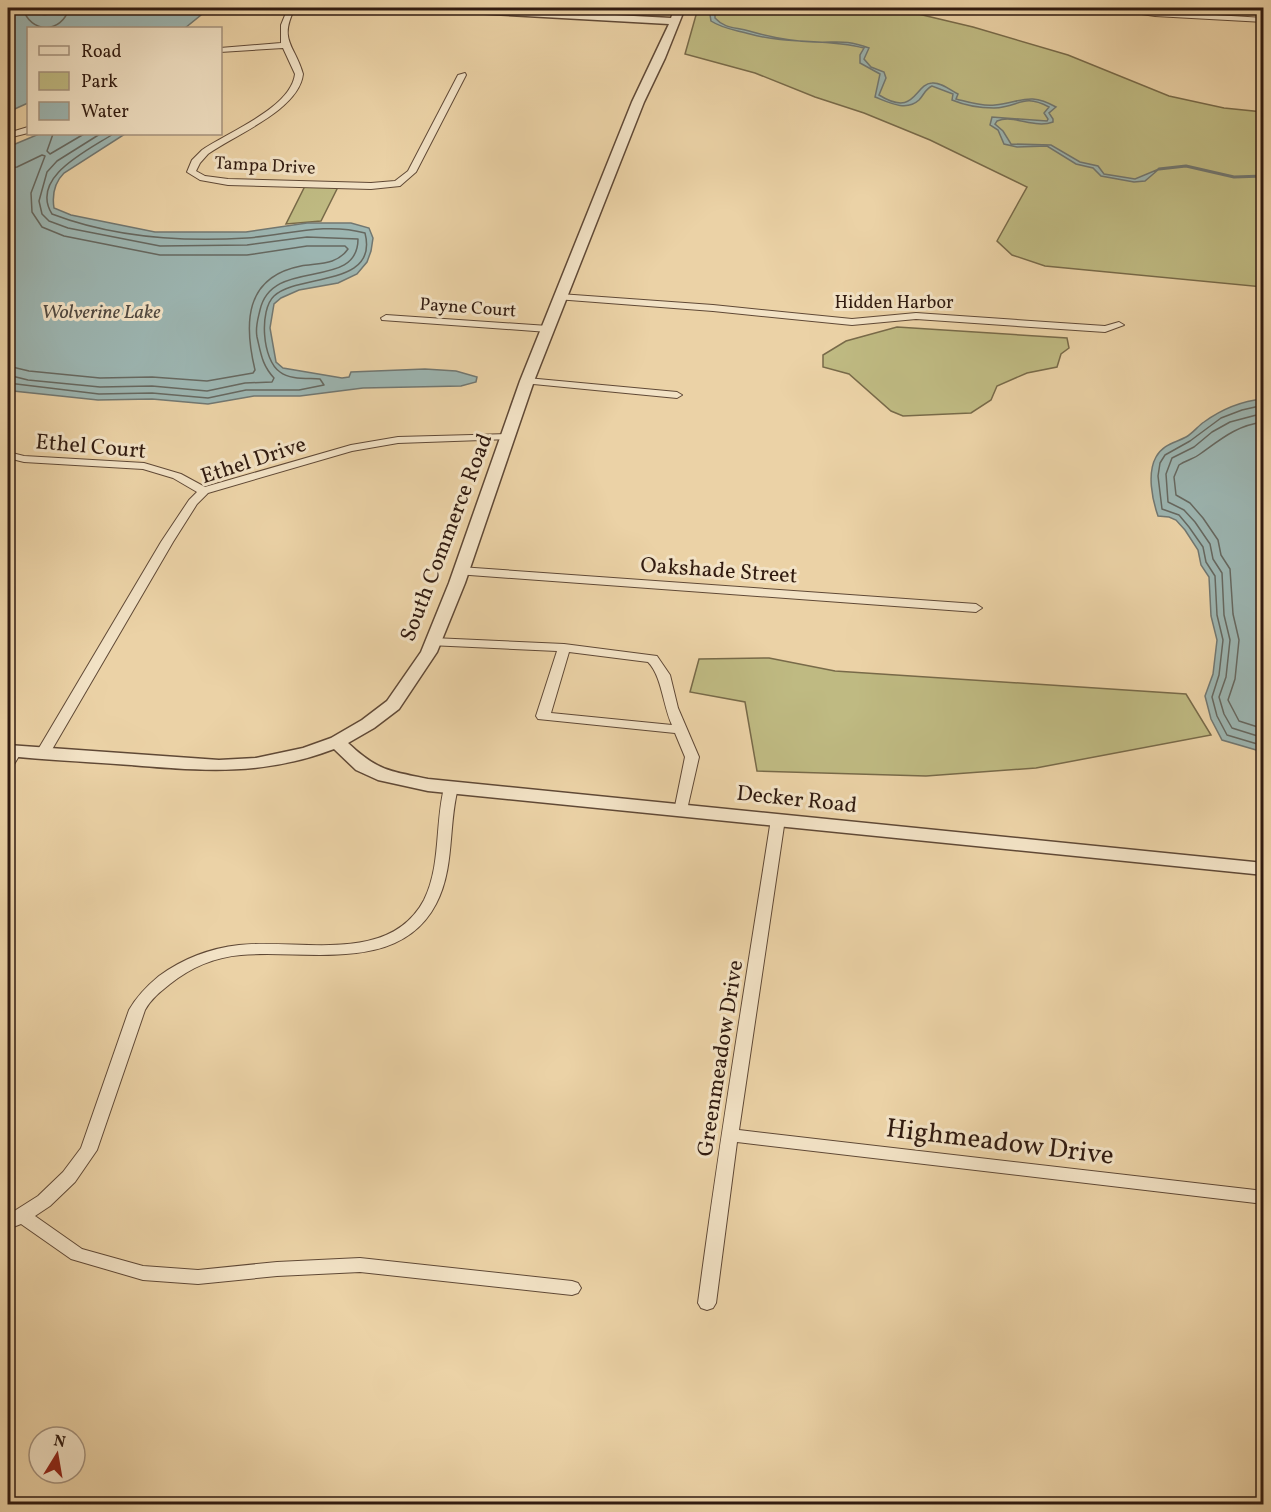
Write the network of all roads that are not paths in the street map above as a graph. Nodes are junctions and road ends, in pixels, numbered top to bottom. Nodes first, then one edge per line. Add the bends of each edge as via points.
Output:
1 (291, 8) edge
2 (438, 8) edge
3 (1105, 8) edge
4 (1207, 8) edge
5 (678, 14) edge
6 (1209, 17) junction
7 (1263, 20) edge
8 (286, 45) junction
9 (222, 50) edge
10 (462, 75) dead end
11 (27, 130) edge
12 (8, 136) edge
13 (560, 297) junction
14 (386, 318) dead end
15 (1119, 325) dead end
16 (548, 328) junction
17 (527, 381) junction
18 (677, 395) dead end
19 (509, 437) junction
20 (8, 455) edge
21 (204, 491) junction
22 (460, 571) junction
23 (976, 608) dead end
24 (433, 642) junction
25 (564, 648) junction
26 (681, 729) junction
27 (337, 742) junction
28 (43, 753) junction
29 (10, 755) edge
30 (451, 788) junction
31 (681, 811) junction
32 (778, 819) junction
33 (1263, 869) edge
34 (731, 1135) junction
35 (1263, 1198) edge
36 (15, 1219) edge
37 (572, 1288) dead end
38 (707, 1304) dead end

1 - 8 street, Tampa Drive via 284,24
2 - 5 street
3 - 6 street
4 - 6 street
5 - 13 street, South Commerce Road via 638,102
6 - 7 street
8 - 9 street
8 - 10 street, Tampa Drive via 298,65 299,77 287,99 207,152 192,164 191,172 228,182 397,184 412,172
11 - 12 street
13 - 15 street, Hidden Harbor via 852,322 916,316 1105,329
13 - 16 street, South Commerce Road
14 - 16 street, Payne Court
16 - 17 street, South Commerce Road
17 - 18 street
17 - 19 street, South Commerce Road
19 - 21 street, Ethel Drive via 398,440 351,448
19 - 22 street, South Commerce Road
20 - 21 street, Ethel Court via 144,466 177,476
21 - 28 street, Ethel Drive via 167,543
22 - 23 street, Oakshade Street
22 - 24 street, South Commerce Road
24 - 25 street
24 - 27 street, South Commerce Road via 393,705
25 - 26 street via 652,659 664,675 670,708
25 - 26 street via 543,716
26 - 31 street via 693,757
27 - 28 street, South Commerce Road via 308,753 256,764 219,766
27 - 30 street, Decker Road via 362,765 384,776
28 - 29 street, South Commerce Road
30 - 31 street, Decker Road
30 - 36 street via 436,889 419,918 389,939 370,945 326,951 241,950 202,959 169,976 136,1010 89,1150 58,1188
31 - 32 street, Decker Road
32 - 33 street, Decker Road
32 - 34 street, Greenmeadow Drive
34 - 35 street, Highmeadow Drive
34 - 38 street, Greenmeadow Drive
36 - 37 street via 77,1254 143,1273 198,1277 360,1265

